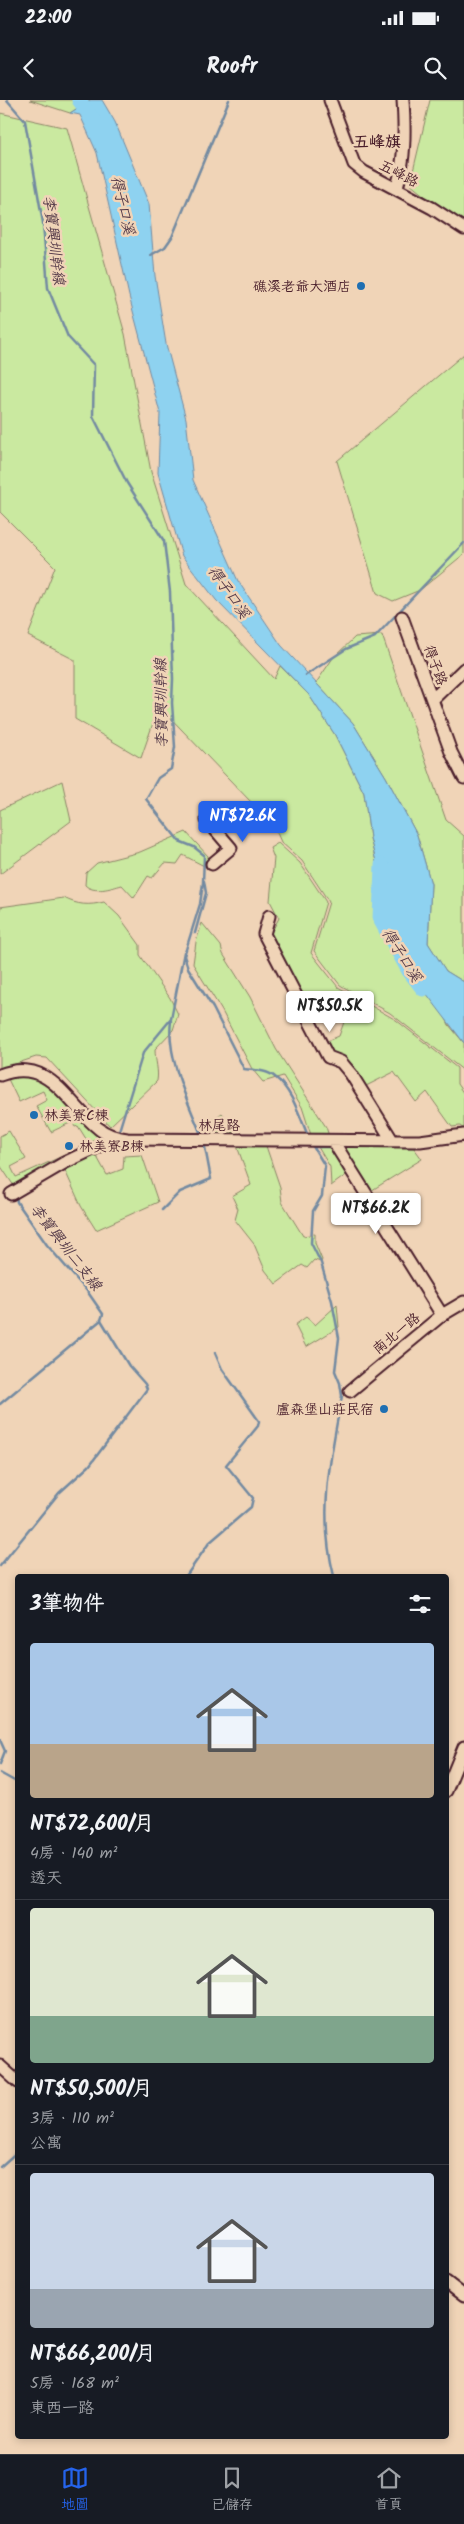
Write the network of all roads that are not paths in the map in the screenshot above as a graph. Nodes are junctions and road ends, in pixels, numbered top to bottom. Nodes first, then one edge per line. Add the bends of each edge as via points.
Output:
1 (330, 100) edge
2 (403, 100) edge
3 (397, 188) junction
4 (464, 230) edge
5 (402, 617) dead end
6 (464, 669) edge
7 (432, 700) junction
8 (464, 778) edge
9 (207, 820) dead end
10 (212, 864) dead end
11 (269, 916) dead end
12 (0, 1075) edge
13 (464, 1135) edge
14 (112, 1136) junction
15 (392, 1140) junction
16 (333, 1141) junction
17 (11, 1194) dead end
18 (464, 1302) edge
19 (442, 1315) junction
20 (350, 1391) dead end
21 (464, 1747) edge
22 (449, 1784) edge
23 (0, 2066) edge
24 (15, 2079) edge
25 (449, 2284) edge
26 (464, 2296) edge

1 - 3 street, 五峰路 via 354,164
2 - 3 street via 406,135
3 - 4 street, 五峰路
5 - 7 street, 得子路
6 - 7 street
7 - 8 street, 得子路
9 - 10 street via 231,848
11 - 15 street via 264,934 328,1057 341,1062 352,1074
12 - 14 street via 31,1070 47,1076 99,1129
13 - 15 street, 林尾路 via 420,1141
14 - 16 street, 林尾路 via 157,1140
14 - 17 street via 108,1142
15 - 16 street, 林尾路
16 - 19 street
18 - 19 street, 南北一路
19 - 20 street, 南北一路
21 - 22 street
23 - 24 street
25 - 26 street

